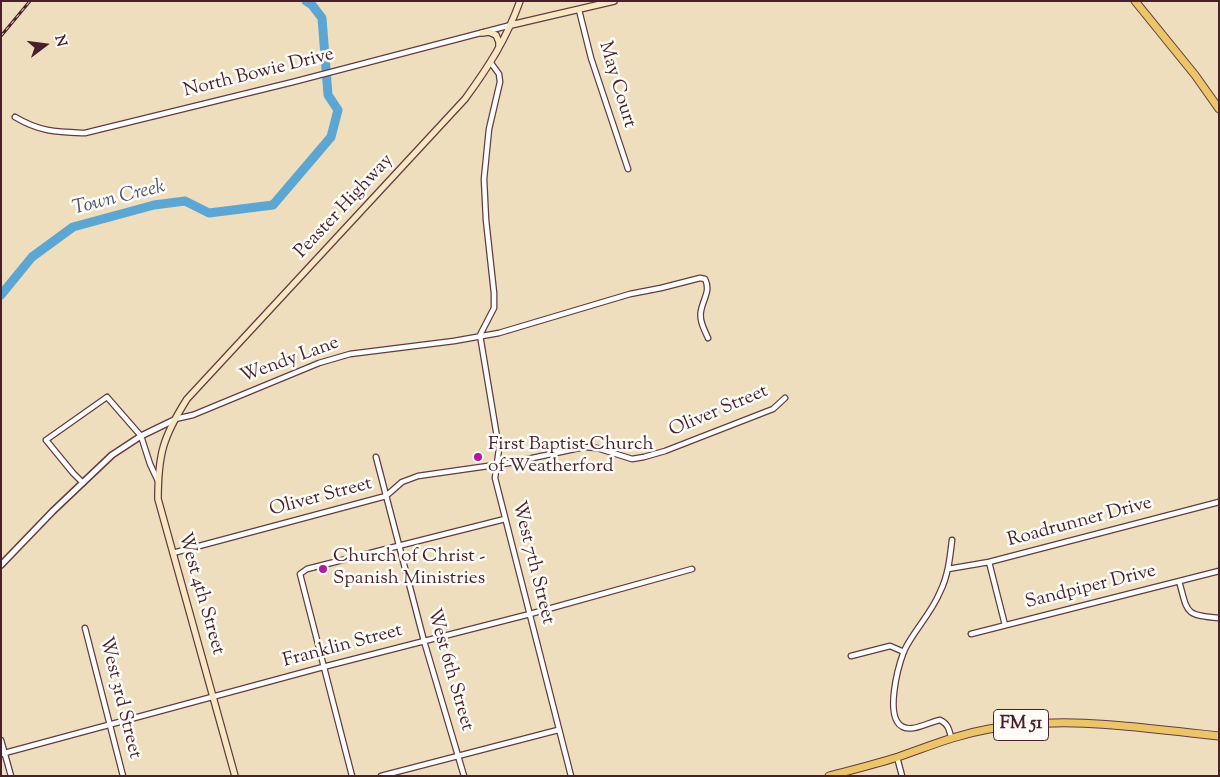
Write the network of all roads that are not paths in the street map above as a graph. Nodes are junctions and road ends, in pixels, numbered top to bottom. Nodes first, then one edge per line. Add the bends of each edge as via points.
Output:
1 (614, 1) edge
2 (1135, 1) edge
3 (520, 3) edge
4 (579, 10) junction
5 (532, 21) junction
6 (511, 25) junction
7 (482, 33) junction
8 (499, 50) junction
9 (491, 63) junction
10 (1219, 109) edge
11 (15, 117) dead end
12 (628, 169) dead end
13 (480, 335) junction
14 (708, 338) dead end
15 (785, 398) dead end
16 (174, 420) junction
17 (141, 436) junction
18 (376, 457) dead end
19 (496, 464) junction
20 (158, 481) junction
21 (83, 483) junction
22 (386, 496) junction
23 (1219, 502) edge
24 (504, 518) junction
25 (952, 540) dead end
26 (399, 546) junction
27 (173, 553) junction
28 (989, 562) junction
29 (1, 565) edge
30 (692, 569) dead end
31 (948, 569) junction
32 (1219, 571) edge
33 (1179, 581) junction
34 (530, 614) junction
35 (1219, 618) edge
36 (1005, 625) junction
37 (85, 628) dead end
38 (971, 634) dead end
39 (424, 641) junction
40 (904, 652) junction
41 (851, 656) dead end
42 (323, 667) junction
43 (213, 698) junction
44 (109, 725) junction
45 (558, 730) junction
46 (1219, 736) edge
47 (951, 737) junction
48 (1, 740) edge
49 (3, 753) edge
50 (458, 755) junction
51 (897, 757) junction
52 (11, 776) edge
53 (123, 776) edge
54 (236, 776) edge
55 (352, 776) edge
56 (381, 776) edge
57 (464, 776) edge
58 (570, 776) edge
59 (829, 776) edge
60 (902, 776) edge

1 - 4 main road
2 - 10 main road
3 - 5 main road via 521,16
3 - 6 main road, Peaster Highway
4 - 5 main road
4 - 12 street, May Court via 591,58
5 - 6 main road
6 - 7 street, North Bowie Drive
6 - 8 main road, Peaster Highway
7 - 8 main road via 496,35
7 - 11 street, North Bowie Drive via 85,132 51,132 34,128
8 - 9 main road, Peaster Highway
9 - 13 street via 499,74 500,82 484,179 494,308
9 - 16 main road, Peaster Highway via 465,99 187,399
13 - 14 street, Wendy Lane via 500,333 630,294 700,278 705,280 708,290 700,318
13 - 16 street, Wendy Lane via 350,354
13 - 19 street, West 7th Street via 499,449
15 - 19 street, Oliver Street via 773,409 644,458 632,459 584,447
16 - 17 street
16 - 20 main road, West 4th Street via 160,457
17 - 20 street
17 - 21 street via 112,455
17 - 21 street via 107,397 46,440
18 - 22 street, West 6th Street
19 - 22 street, Oliver Street via 418,476 402,482
19 - 24 street, West 7th Street via 495,478
20 - 27 main road, West 4th Street via 158,499
21 - 29 street
22 - 26 street, West 6th Street
22 - 27 street, Oliver Street
23 - 28 street, Roadrunner Drive
24 - 26 street
24 - 34 street, West 7th Street
25 - 31 street
26 - 39 street, West 6th Street
26 - 42 street via 307,569 300,574
27 - 43 main road, West 4th Street
28 - 31 street, Roadrunner Drive
28 - 36 street
30 - 34 street, Franklin Street
31 - 40 street via 933,608
32 - 33 street, Sandpiper Drive
33 - 35 street via 1192,613
33 - 36 street, Sandpiper Drive
34 - 39 street, Franklin Street
34 - 45 street, West 7th Street
36 - 38 street, Sandpiper Drive
37 - 44 street, West 3rd Street
39 - 42 street, Franklin Street
39 - 50 street, West 6th Street
40 - 41 street via 890,646
40 - 47 street via 894,694 893,716 898,723 909,728 940,720 948,726
42 - 43 street, Franklin Street
42 - 55 street
43 - 44 street, Franklin Street
43 - 54 main road, West 4th Street
44 - 49 street, Franklin Street
44 - 53 street, West 3rd Street
45 - 50 street
45 - 58 street, West 7th Street
46 - 47 main road, FM 51 via 1074,722 1038,723
47 - 51 main road, FM 51
48 - 49 street
49 - 52 street
50 - 56 street
50 - 57 street, West 6th Street
51 - 59 main road, FM 51
51 - 60 street

